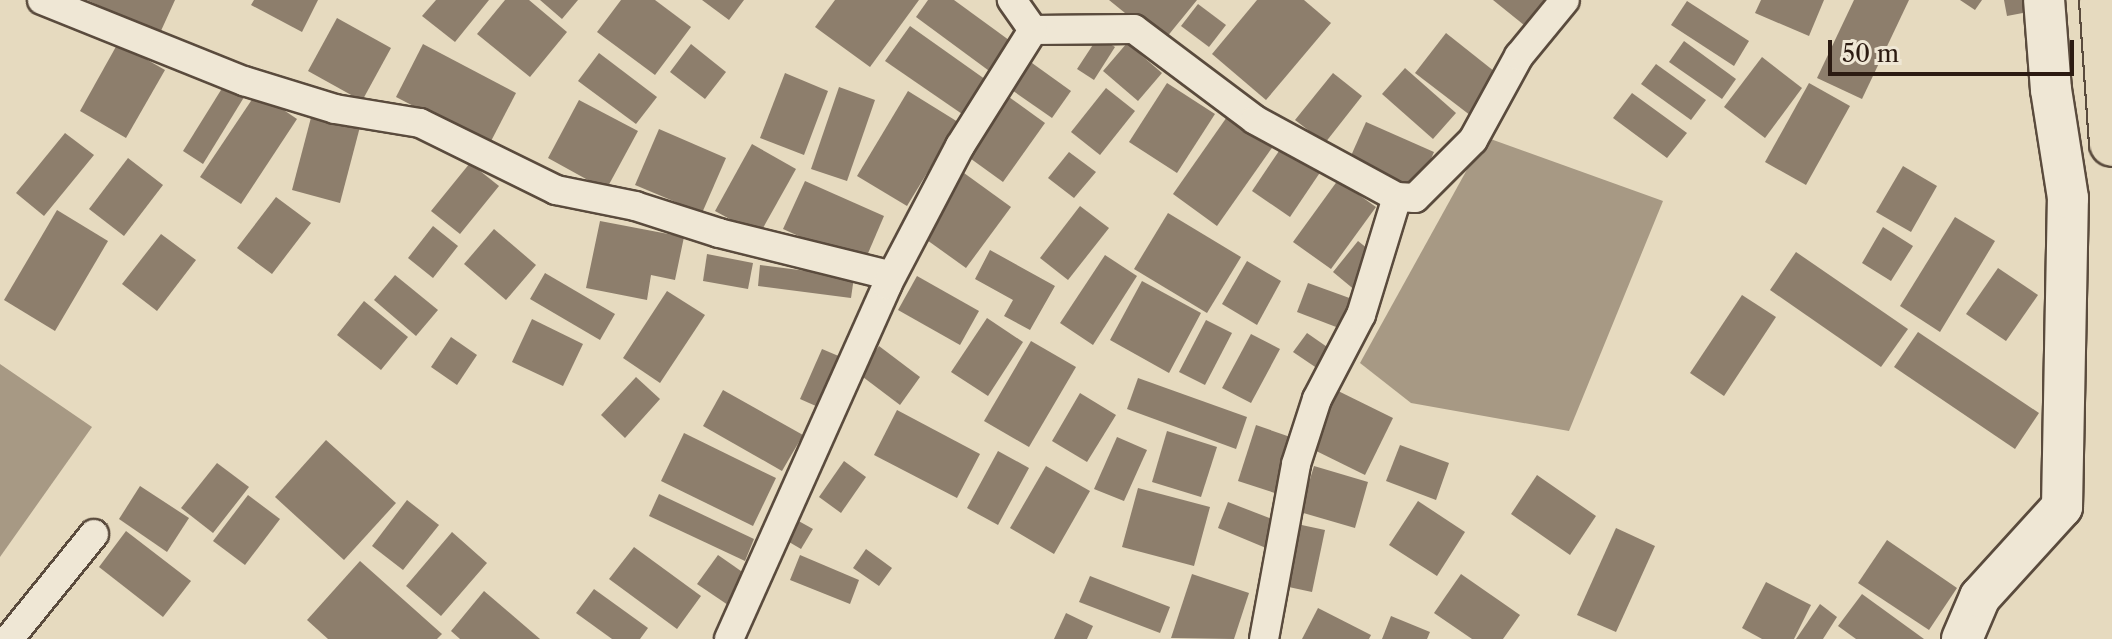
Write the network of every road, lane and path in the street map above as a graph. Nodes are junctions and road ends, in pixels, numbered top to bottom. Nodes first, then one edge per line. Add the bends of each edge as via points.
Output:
1 (42, 0) edge
2 (1012, 0) edge
3 (1565, 0) edge
4 (2044, 0) edge
5 (2102, 0) edge
6 (1033, 30) junction
7 (2112, 144) edge
8 (1397, 197) junction
9 (887, 285) junction
10 (94, 534) dead end
11 (9, 639) edge
12 (729, 639) edge
13 (1264, 639) edge
14 (1962, 639) edge

1 - 9 street via 244,81 335,109 420,123 556,190 635,206 719,233 885,274
2 - 6 street
3 - 8 street via 1519,56 1473,140 1415,198
4 - 14 street via 2068,198 2062,507 1980,597
5 - 7 highway
6 - 8 street via 1134,29 1255,120
6 - 9 street via 960,146
8 - 13 street via 1361,315 1317,399 1296,464
9 - 12 street
10 - 11 street

